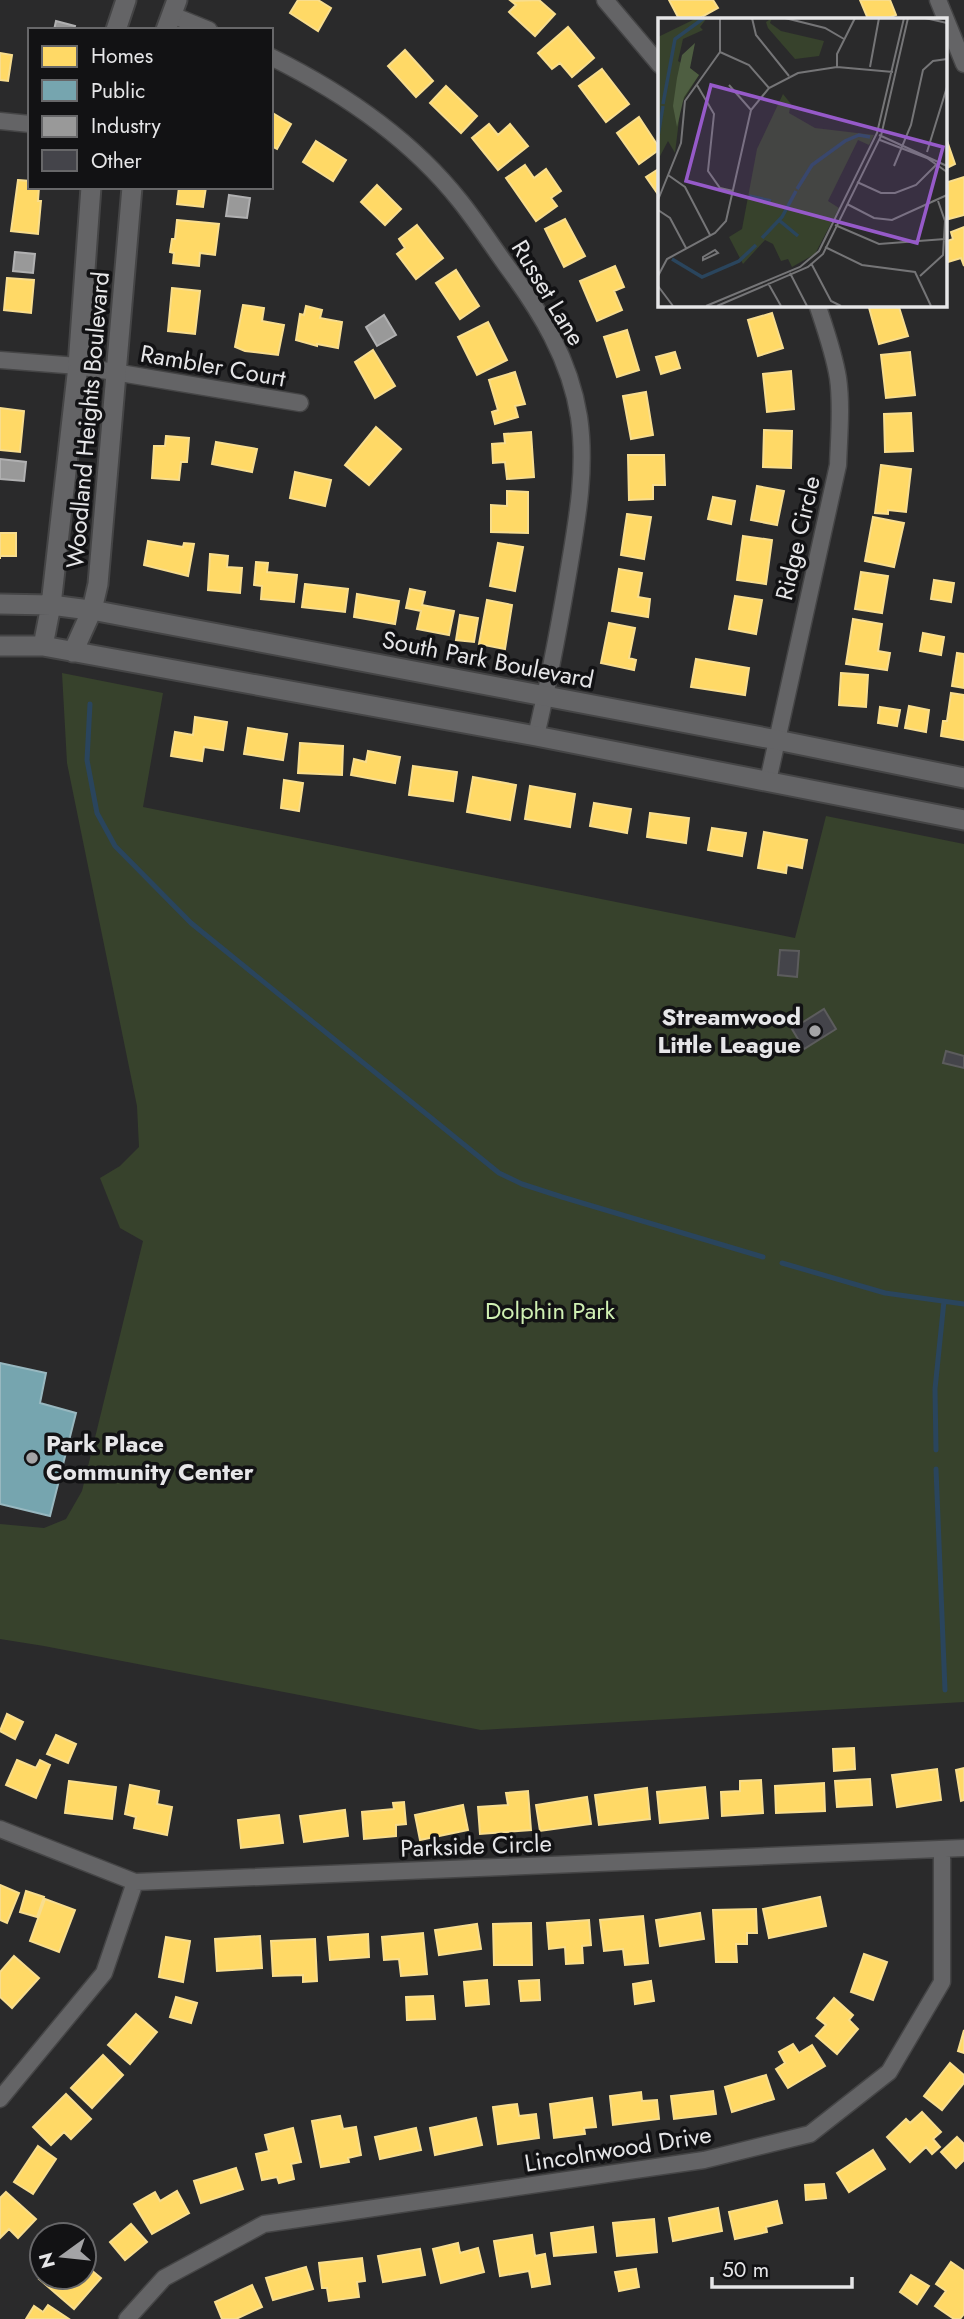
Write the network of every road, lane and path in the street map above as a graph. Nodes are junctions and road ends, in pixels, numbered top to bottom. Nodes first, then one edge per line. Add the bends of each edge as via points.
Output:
1 (126, 0) edge
2 (605, 0) edge
3 (938, 0) edge
4 (172, 15) edge
5 (945, 18) edge
6 (946, 20) edge
7 (117, 28) edge
8 (204, 28) edge
9 (273, 58) edge
10 (658, 63) edge
11 (964, 64) edge
12 (0, 121) edge
13 (28, 124) edge
14 (91, 189) edge
15 (132, 189) edge
16 (818, 306) edge
17 (0, 360) edge
18 (78, 366) junction
19 (117, 373) junction
20 (300, 403) dead end
21 (0, 604) edge
22 (51, 605) junction
23 (92, 610) junction
24 (0, 646) edge
25 (43, 646) junction
26 (73, 652) junction
27 (546, 696) junction
28 (536, 736) junction
29 (776, 740) junction
30 (964, 779) edge
31 (768, 781) junction
32 (964, 820) edge
33 (0, 1829) edge
34 (964, 1849) edge
35 (942, 1850) junction
36 (135, 1882) junction
37 (0, 2099) edge
38 (127, 2319) edge

1 - 7 street
2 - 10 street
3 - 5 street
4 - 8 street
6 - 11 street
9 - 27 street, Russet Lane via 355,104 419,156 459,200 527,294 568,372 579,416 582,458 578,519
12 - 13 street
14 - 18 street, Woodland Heights Boulevard
15 - 19 street, Woodland Heights Boulevard
16 - 29 street, Ridge Circle via 838,378 838,464
17 - 18 street, Rambler Court
18 - 19 street, Rambler Court
18 - 22 street, Woodland Heights Boulevard
19 - 20 street, Rambler Court
19 - 23 street, Woodland Heights Boulevard
21 - 22 street, South Park Boulevard
22 - 23 street, South Park Boulevard
22 - 25 street, Woodland Heights Boulevard
23 - 26 street, Woodland Heights Boulevard
23 - 27 street, South Park Boulevard
24 - 25 street
25 - 26 street
26 - 28 street
27 - 28 street, Russet Lane
27 - 29 street, South Park Boulevard
28 - 31 street
29 - 30 street, South Park Boulevard
29 - 31 street, Ridge Circle
31 - 32 street
33 - 36 street, Parkside Circle
34 - 35 street, Parkside Circle
35 - 36 street, Parkside Circle
35 - 38 street, Lincolnwood Drive via 942,1982 889,2072 810,2134 704,2160 264,2224 164,2278
36 - 37 street via 104,1973

